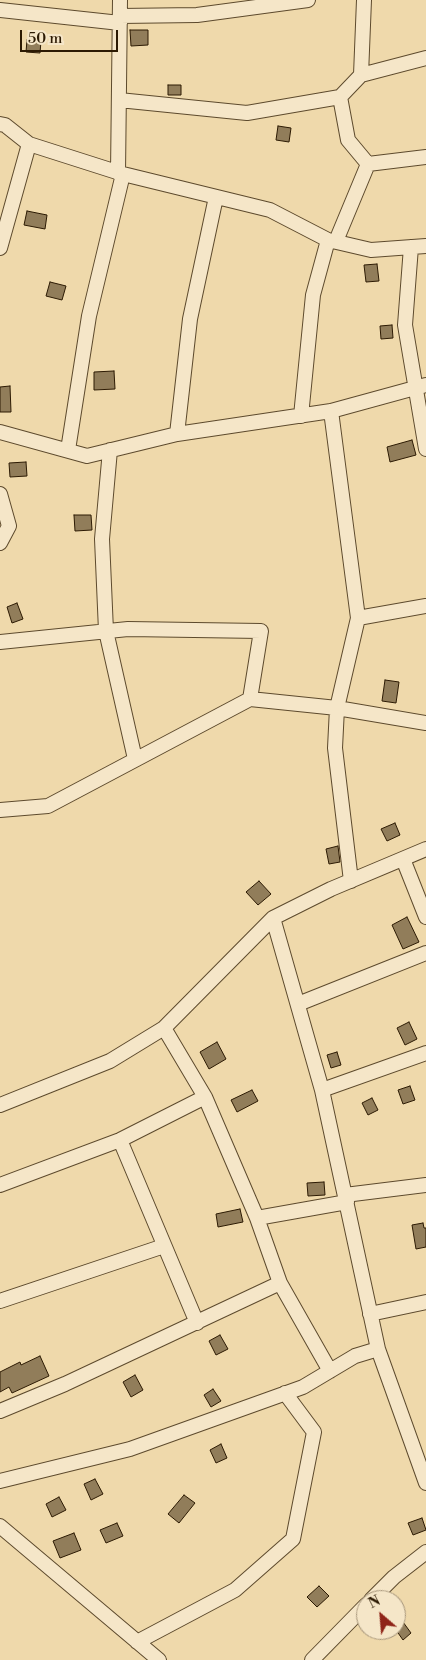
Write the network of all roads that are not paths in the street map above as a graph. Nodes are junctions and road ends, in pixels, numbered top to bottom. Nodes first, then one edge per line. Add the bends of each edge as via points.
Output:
1 (120, 0) edge
2 (308, 0) edge
3 (364, 0) edge
4 (0, 10) edge
5 (120, 19) junction
6 (426, 58) edge
7 (361, 75) junction
8 (340, 97) junction
9 (119, 100) junction
10 (0, 124) edge
11 (29, 144) junction
12 (426, 157) edge
13 (368, 164) junction
14 (121, 173) junction
15 (216, 197) junction
16 (332, 240) junction
17 (426, 246) edge
18 (411, 247) junction
19 (0, 248) edge
20 (421, 386) edge
21 (331, 411) junction
22 (301, 416) junction
23 (0, 432) edge
24 (177, 434) junction
25 (426, 449) edge
26 (68, 450) junction
27 (110, 450) junction
28 (0, 494) edge
29 (0, 543) edge
30 (426, 606) edge
31 (358, 618) junction
32 (106, 631) junction
33 (0, 642) edge
34 (250, 698) junction
35 (337, 708) junction
36 (426, 723) edge
37 (135, 759) junction
38 (0, 810) edge
39 (426, 849) edge
40 (403, 859) junction
41 (351, 881) junction
42 (426, 917) edge
43 (273, 918) junction
44 (426, 953) edge
45 (298, 1004) junction
46 (164, 1028) junction
47 (426, 1053) edge
48 (322, 1090) junction
49 (205, 1097) junction
50 (0, 1105) edge
51 (120, 1140) junction
52 (0, 1185) edge
53 (426, 1185) edge
54 (346, 1199) junction
55 (257, 1218) junction
56 (164, 1246) junction
57 (280, 1283) junction
58 (0, 1300) edge
59 (426, 1302) edge
60 (370, 1314) junction
61 (196, 1323) junction
62 (378, 1349) junction
63 (330, 1371) junction
64 (285, 1393) junction
65 (0, 1411) edge
66 (0, 1481) edge
67 (426, 1483) edge
68 (0, 1526) edge
69 (426, 1552) edge
70 (381, 1590) edge
71 (356, 1615) edge
72 (137, 1642) junction
73 (159, 1660) edge
74 (312, 1660) edge

1 - 5 street
2 - 5 street via 197,15
3 - 7 street
4 - 5 street
5 - 9 street
6 - 7 street
7 - 8 street
8 - 9 street via 247,113
8 - 13 street via 348,140
9 - 14 street
10 - 11 street
11 - 14 street
11 - 19 street
12 - 13 street
13 - 16 street
14 - 15 street
14 - 26 street via 89,316
15 - 16 street via 270,210
15 - 24 street via 190,319
16 - 18 street via 371,250
16 - 22 street via 313,295
17 - 18 street
18 - 20 street via 405,325
20 - 21 street
20 - 25 street
21 - 22 street
21 - 31 street
22 - 24 street
23 - 26 street
24 - 27 street
26 - 27 street via 87,456
27 - 32 street via 102,539
28 - 29 street via 9,526
30 - 31 street
31 - 35 street
32 - 33 street
32 - 34 street via 128,628 261,631
32 - 37 street
34 - 35 street
34 - 37 street
35 - 36 street
35 - 41 street via 335,748
37 - 38 street via 48,806
39 - 40 street
40 - 41 street
40 - 42 street
41 - 43 street
43 - 45 street
43 - 46 street
44 - 45 street
45 - 48 street
46 - 49 street
46 - 50 street via 110,1061
47 - 48 street
48 - 54 street
49 - 51 street
49 - 55 street
51 - 52 street
51 - 56 street
53 - 54 street
54 - 55 street
54 - 60 street
55 - 57 street
56 - 58 street
56 - 61 street
57 - 61 street
57 - 63 street
59 - 60 street
60 - 62 street
61 - 65 street
62 - 63 street via 355,1356
62 - 67 street
63 - 64 street via 303,1387
64 - 66 street via 130,1449
64 - 72 street via 314,1432 293,1539 235,1590
68 - 72 street
69 - 70 street
71 - 74 street
72 - 73 street

